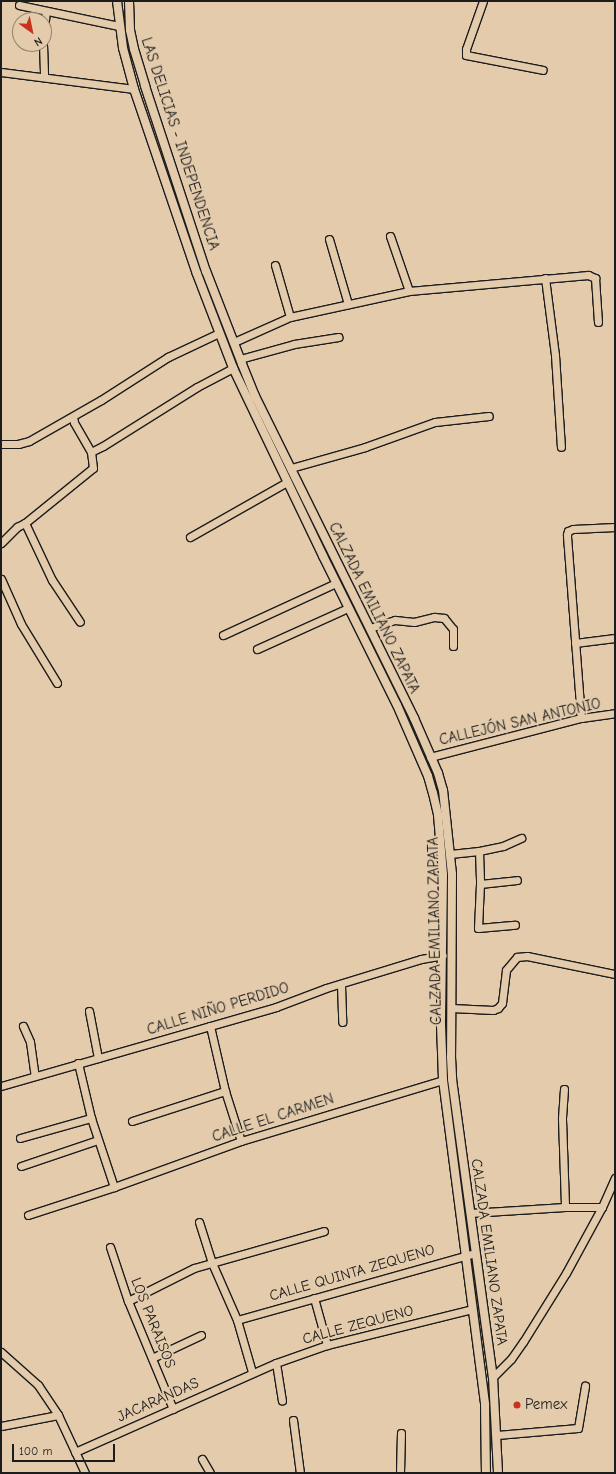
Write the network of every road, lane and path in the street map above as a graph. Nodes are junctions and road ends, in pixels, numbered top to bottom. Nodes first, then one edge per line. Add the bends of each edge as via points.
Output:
1 (115, 1) edge
2 (129, 1) edge
3 (484, 1) edge
4 (19, 5) dead end
5 (46, 11) joint
6 (119, 26) junction
7 (43, 52) edge
8 (543, 70) dead end
9 (1, 72) edge
10 (44, 77) junction
11 (134, 89) junction
12 (390, 236) dead end
13 (196, 239) junction
14 (329, 240) dead end
15 (186, 242) junction
16 (274, 265) dead end
17 (206, 271) joint
18 (197, 274) joint
19 (545, 278) junction
20 (409, 291) junction
21 (348, 304) junction
22 (290, 317) junction
23 (598, 322) dead end
24 (219, 333) junction
25 (338, 337) dead end
26 (234, 342) junction
27 (240, 359) junction
28 (233, 368) junction
29 (489, 416) dead end
30 (73, 417) junction
31 (1, 444) edge
32 (561, 447) dead end
33 (91, 452) junction
34 (291, 468) junction
35 (287, 482) junction
36 (25, 523) junction
37 (615, 526) edge
38 (190, 537) dead end
39 (1, 543) edge
40 (1, 579) edge
41 (336, 583) junction
42 (348, 608) junction
43 (80, 622) dead end
44 (370, 628) junction
45 (223, 635) dead end
46 (615, 638) edge
47 (575, 643) junction
48 (453, 646) dead end
49 (257, 649) dead end
50 (57, 683) dead end
51 (615, 713) edge
52 (581, 718) junction
53 (430, 757) junction
54 (521, 838) dead end
55 (479, 851) junction
56 (450, 854) junction
57 (518, 880) dead end
58 (480, 884) junction
59 (515, 925) dead end
60 (442, 955) junction
61 (615, 974) edge
62 (341, 985) junction
63 (451, 1008) junction
64 (89, 1011) dead end
65 (342, 1022) dead end
66 (23, 1026) dead end
67 (210, 1026) junction
68 (98, 1058) junction
69 (78, 1064) junction
70 (35, 1076) junction
71 (443, 1080) junction
72 (1, 1086) edge
73 (564, 1089) dead end
74 (224, 1090) junction
75 (91, 1118) junction
76 (132, 1121) dead end
77 (20, 1138) dead end
78 (98, 1140) junction
79 (242, 1141) junction
80 (21, 1166) dead end
81 (615, 1178) edge
82 (114, 1187) junction
83 (565, 1207) junction
84 (602, 1207) junction
85 (470, 1213) junction
86 (28, 1215) dead end
87 (199, 1222) dead end
88 (324, 1231) dead end
89 (110, 1246) dead end
90 (475, 1252) junction
91 (465, 1254) junction
92 (212, 1263) junction
93 (314, 1298) junction
94 (128, 1301) junction
95 (472, 1309) junction
96 (237, 1320) junction
97 (201, 1335) dead end
98 (327, 1345) junction
99 (1, 1352) edge
100 (152, 1358) junction
101 (276, 1363) junction
102 (252, 1372) junction
103 (493, 1377) junction
104 (585, 1386) dead end
105 (282, 1401) dead end
106 (173, 1409) junction
107 (58, 1415) junction
108 (293, 1420) dead end
109 (1, 1426) edge
110 (401, 1433) dead end
111 (497, 1435) junction
112 (75, 1452) junction
113 (202, 1459) dead end
114 (85, 1473) edge
115 (210, 1473) edge
116 (300, 1473) edge
117 (400, 1473) edge
118 (486, 1473) edge
119 (498, 1473) edge

1 - 6 main road, LAS DELICIAS - INDEPENDENCIA
2 - 13 main road, LAS DELICIAS - INDEPENDENCIA via 130,30 134,49
3 - 8 street via 466,55
4 - 5 street
5 - 6 street
6 - 11 main road, LAS DELICIAS - INDEPENDENCIA
7 - 10 street
9 - 10 street
10 - 11 street
11 - 15 main road, LAS DELICIAS - INDEPENDENCIA
12 - 20 street
13 - 15 main road
13 - 17 main road, LAS DELICIAS - INDEPENDENCIA
14 - 21 street
15 - 18 main road, LAS DELICIAS - INDEPENDENCIA
16 - 22 street
17 - 26 main road, CALZADA EMILIANO ZAPATA
18 - 24 main road, CALZADA EMILIANO ZAPATA
19 - 20 street
19 - 23 street via 592,275 595,278
19 - 32 street via 555,354
20 - 21 street
21 - 22 street
22 - 26 street
24 - 28 main road, CALZADA EMILIANO ZAPATA
24 - 30 street via 168,357
25 - 27 street via 294,344
26 - 27 main road, CALZADA EMILIANO ZAPATA
27 - 34 main road, CALZADA EMILIANO ZAPATA
28 - 33 street
28 - 35 main road, CALZADA EMILIANO ZAPATA
29 - 34 street via 435,422 365,447
30 - 31 street via 29,441
30 - 33 street
33 - 36 street via 93,468
34 - 44 main road, CALZADA EMILIANO ZAPATA
35 - 38 street
35 - 41 main road, CALZADA EMILIANO ZAPATA
36 - 39 street via 17,527
36 - 43 street via 52,580
37 - 47 street via 568,531
40 - 50 street via 21,624
41 - 42 main road, CALZADA EMILIANO ZAPATA
41 - 45 street
42 - 49 street
42 - 60 main road, CALZADA EMILIANO ZAPATA via 397,705 433,793 441,844
44 - 48 street via 395,620 414,622 434,617 444,618 454,629
44 - 53 main road, CALZADA EMILIANO ZAPATA
46 - 47 street
47 - 52 street
51 - 52 street, CALLEJÓN SAN ANTONIO
52 - 53 street, CALLEJÓN SAN ANTONIO
53 - 56 main road, CALZADA EMILIANO ZAPATA via 443,790
54 - 55 street via 503,846
55 - 56 street
55 - 58 street
56 - 63 main road, CALZADA EMILIANO ZAPATA
57 - 58 street
58 - 59 street via 478,928
60 - 62 street, CALLE NIÑO PERDIDO via 421,959
60 - 71 main road, CALZADA EMILIANO ZAPATA
61 - 63 street via 517,956 506,970 502,1003 498,1008
62 - 65 street
62 - 67 street, CALLE NIÑO PERDIDO
63 - 85 main road, CALZADA EMILIANO ZAPATA via 452,1079
64 - 68 street
66 - 70 street via 30,1042
67 - 68 street, CALLE NIÑO PERDIDO
67 - 74 street
68 - 69 street, CALLE NIÑO PERDIDO
69 - 70 street, CALLE NIÑO PERDIDO
69 - 75 street
70 - 72 street, CALLE NIÑO PERDIDO
71 - 79 street, CALLE EL CARMEN
71 - 91 main road, CALZADA EMILIANO ZAPATA
73 - 83 street via 562,1119
74 - 76 street
74 - 79 street
75 - 77 street
75 - 78 street
78 - 80 street
78 - 82 street
79 - 82 street, CALLE EL CARMEN
81 - 84 street
82 - 86 street, CALLE EL CARMEN
83 - 84 street
83 - 85 street
84 - 103 street via 566,1273 523,1342
85 - 90 main road, CALZADA EMILIANO ZAPATA
87 - 92 street
88 - 92 street
89 - 94 street, LOS PARAISOS
90 - 91 street, CALLE QUINTA ZEQUENO
90 - 103 main road, CALZADA EMILIANO ZAPATA
91 - 93 street, CALLE QUINTA ZEQUENO
91 - 95 main road, CALZADA EMILIANO ZAPATA
92 - 94 street via 194,1268
92 - 96 street
93 - 96 street, CALLE QUINTA ZEQUENO
93 - 98 street
94 - 100 street, LOS PARAISOS
95 - 98 street, CALLE ZEQUENO
95 - 118 main road, CALZADA EMILIANO ZAPATA via 485,1404
96 - 102 street
97 - 100 street
98 - 101 street, CALLE ZEQUENO
99 - 107 street via 38,1385
100 - 106 street, LOS PARAISOS
101 - 102 street, CALLE ZEQUENO
101 - 105 street
102 - 106 street, JACARANDAS
103 - 111 main road, CALZADA EMILIANO ZAPATA
104 - 111 street via 578,1428
106 - 112 street, JACARANDAS
107 - 109 street
107 - 112 street
108 - 116 street
110 - 117 street
111 - 119 main road, CALZADA EMILIANO ZAPATA
112 - 114 street
113 - 115 street

